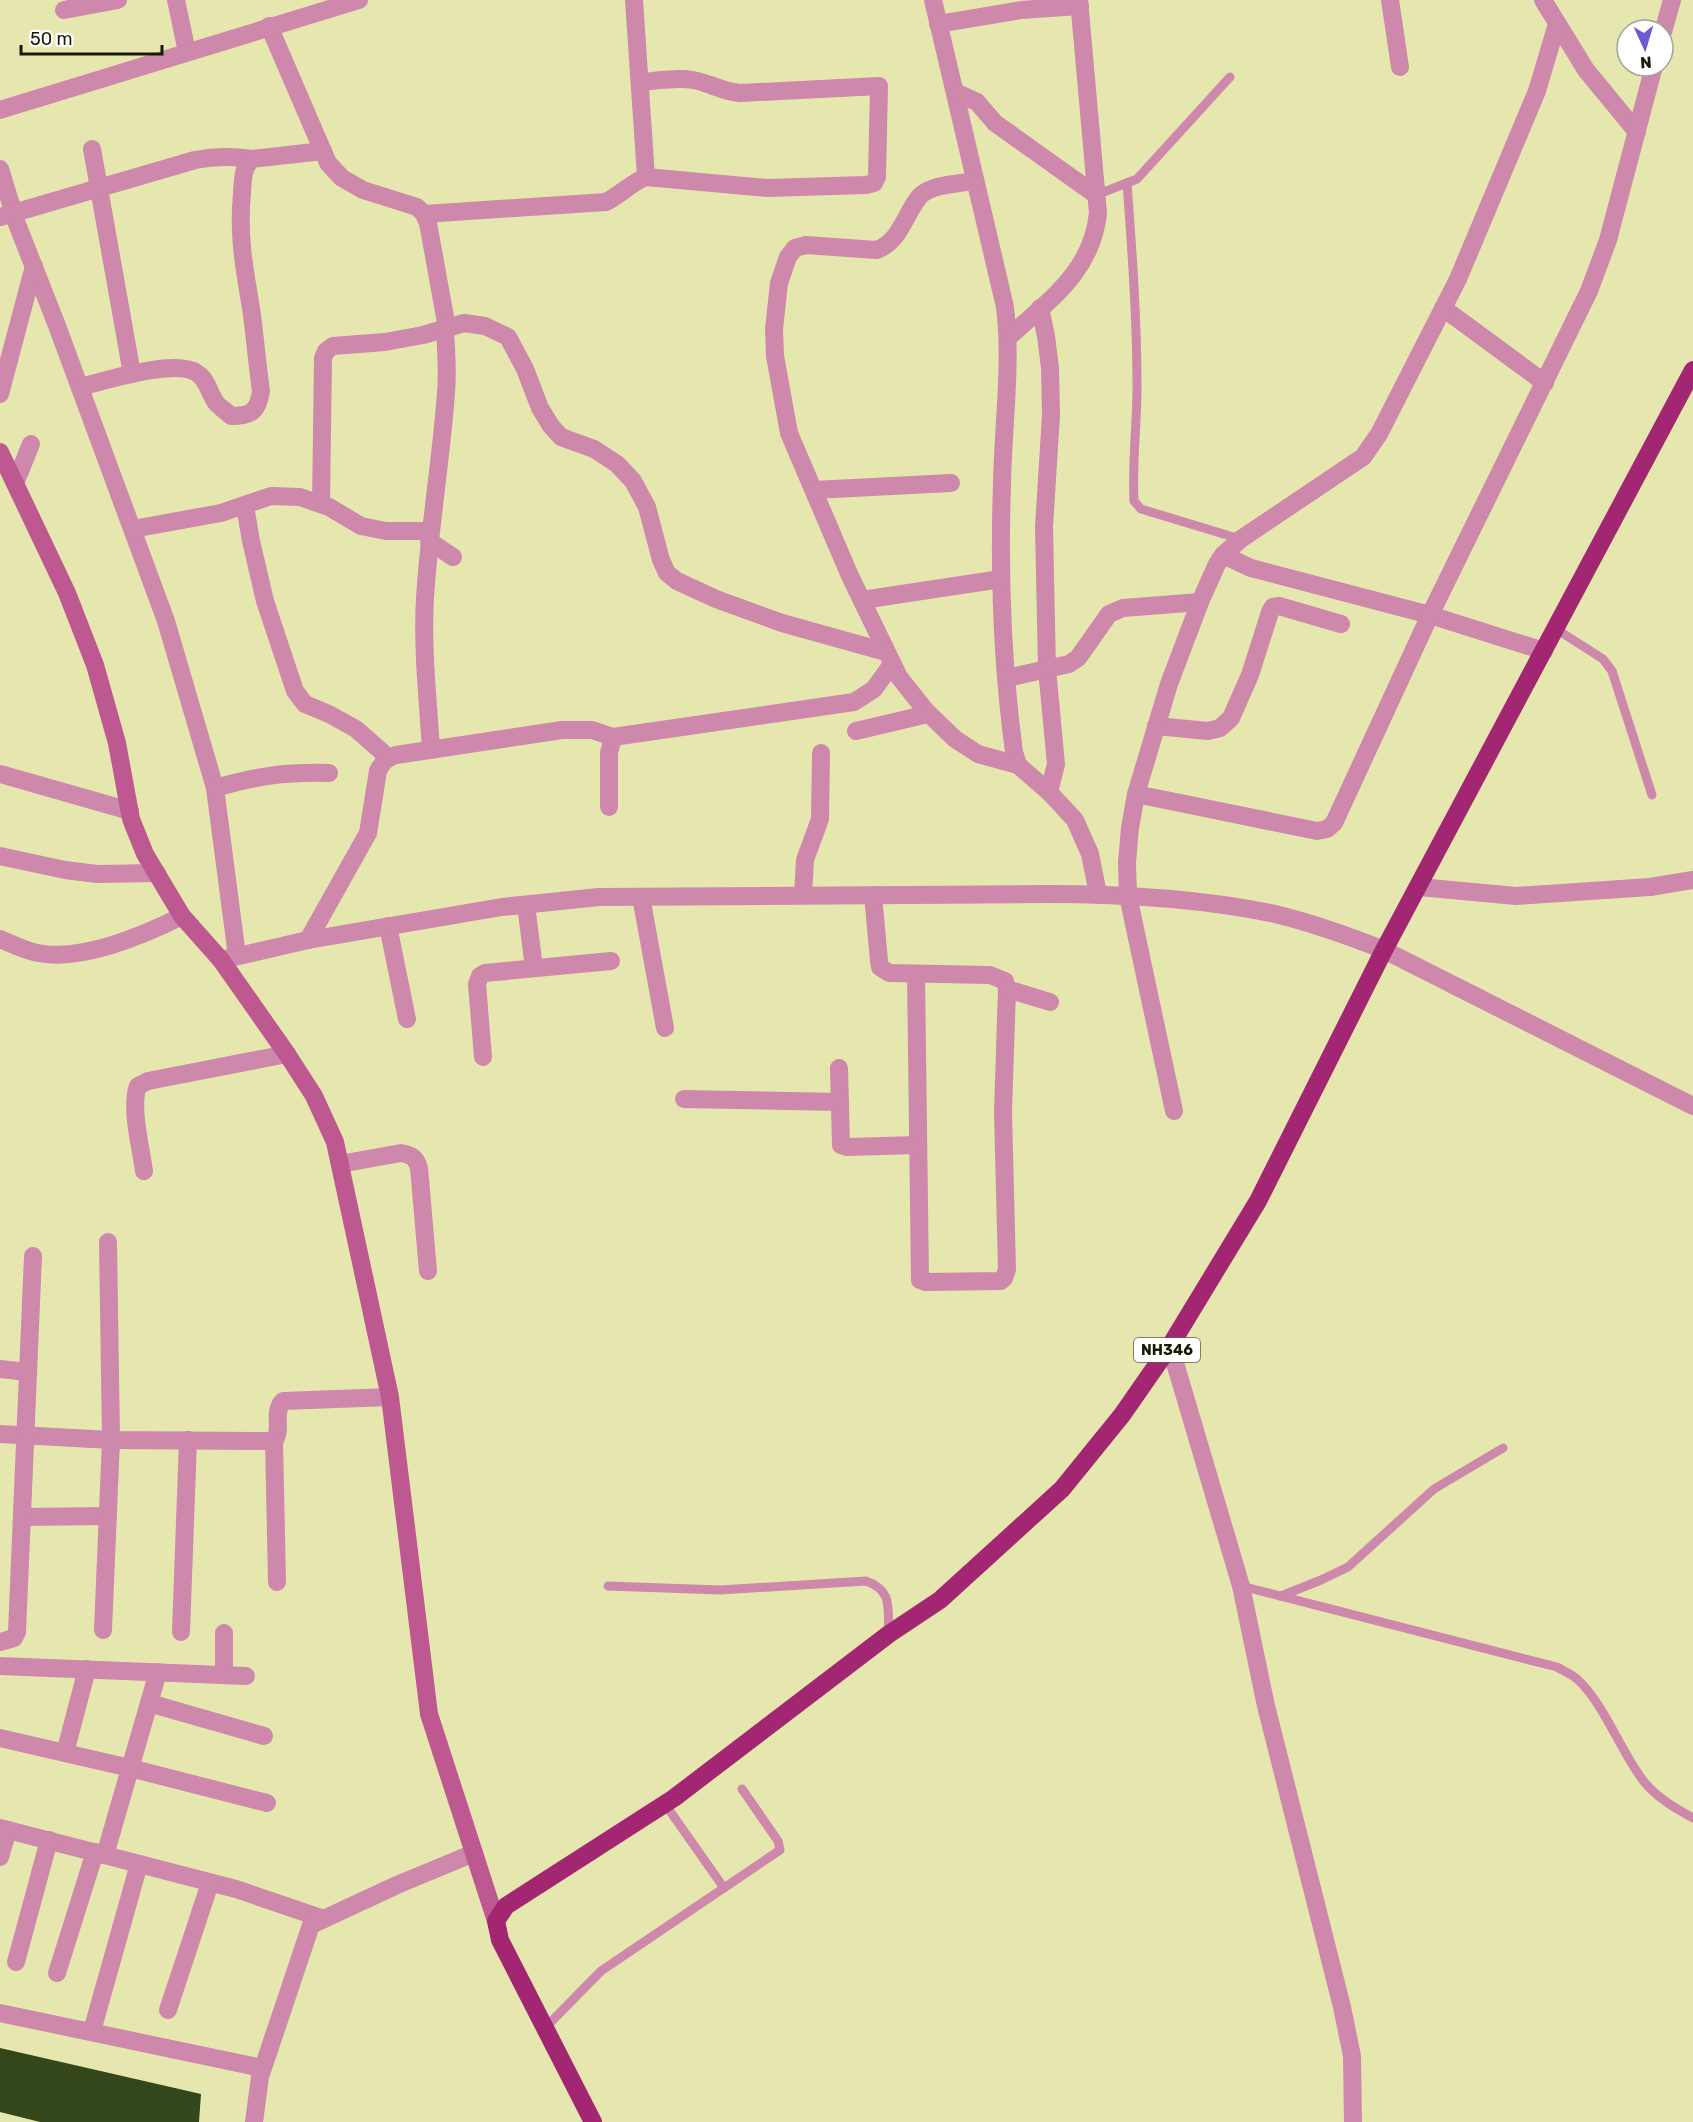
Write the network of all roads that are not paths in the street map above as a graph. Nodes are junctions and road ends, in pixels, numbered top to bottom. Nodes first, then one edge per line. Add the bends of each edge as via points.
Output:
1 (118, 0) edge
2 (176, 0) edge
3 (359, 0) edge
4 (634, 0) edge
5 (933, 0) edge
6 (1390, 0) edge
7 (1543, 0) edge
8 (1672, 0) edge
9 (1080, 3) edge
10 (64, 10) dead end
11 (1555, 13) edge
12 (1667, 18) edge
13 (938, 24) junction
14 (269, 26) junction
15 (187, 52) junction
16 (1400, 67) dead end
17 (1230, 77) dead end
18 (1651, 78) edge
19 (640, 82) junction
20 (955, 92) junction
21 (0, 110) edge
22 (1637, 132) junction
23 (92, 149) dead end
24 (323, 151) junction
25 (252, 159) junction
26 (0, 169) edge
27 (646, 177) junction
28 (974, 181) junction
29 (1127, 183) junction
30 (99, 189) junction
31 (1096, 195) junction
32 (424, 214) junction
33 (7, 215) edge
34 (34, 266) junction
35 (1040, 308) junction
36 (1443, 308) junction
37 (446, 329) junction
38 (1009, 337) junction
39 (1693, 370) edge
40 (132, 374) junction
41 (1545, 383) junction
42 (80, 387) junction
43 (0, 394) edge
44 (31, 444) dead end
45 (0, 452) edge
46 (16, 481) junction
47 (951, 483) dead end
48 (814, 490) junction
49 (321, 504) junction
50 (245, 507) junction
51 (133, 529) junction
52 (430, 536) junction
53 (1241, 539) junction
54 (1223, 555) junction
55 (453, 556) dead end
56 (1001, 579) junction
57 (862, 600) junction
58 (1200, 602) junction
59 (1430, 615) junction
60 (1341, 624) dead end
61 (1556, 629) junction
62 (1544, 651) junction
63 (889, 658) junction
64 (1047, 669) junction
65 (1007, 678) junction
66 (928, 714) junction
67 (1156, 726) junction
68 (856, 731) dead end
69 (613, 737) junction
70 (431, 750) junction
71 (821, 753) dead end
72 (388, 758) junction
73 (1018, 765) junction
74 (328, 773) dead end
75 (0, 774) edge
76 (215, 788) junction
77 (1049, 792) junction
78 (1136, 794) junction
79 (1652, 795) dead end
80 (609, 807) dead end
81 (130, 811) junction
82 (0, 856) edge
83 (157, 873) junction
84 (1693, 880) edge
85 (1419, 887) junction
86 (1098, 894) junction
87 (873, 895) junction
88 (803, 896) junction
89 (1128, 896) junction
90 (641, 897) junction
91 (526, 904) junction
92 (182, 916) junction
93 (388, 926) junction
94 (0, 939) edge
95 (308, 940) junction
96 (1384, 950) junction
97 (229, 958) junction
98 (611, 961) dead end
99 (534, 969) junction
100 (916, 974) junction
101 (1007, 989) junction
102 (1050, 1002) dead end
103 (407, 1019) dead end
104 (665, 1028) dead end
105 (287, 1054) junction
106 (483, 1057) dead end
107 (839, 1068) dead end
108 (684, 1099) dead end
109 (840, 1102) junction
110 (1693, 1106) edge
111 (1174, 1111) dead end
112 (918, 1145) junction
113 (340, 1164) junction
114 (144, 1171) dead end
115 (108, 1242) dead end
116 (33, 1256) dead end
117 (428, 1271) dead end
118 (1170, 1346) junction
119 (0, 1369) edge
120 (27, 1372) junction
121 (390, 1397) junction
122 (0, 1434) edge
123 (25, 1436) junction
124 (111, 1440) junction
125 (188, 1440) junction
126 (274, 1441) junction
127 (1503, 1448) dead end
128 (108, 1516) junction
129 (22, 1517) junction
130 (277, 1582) dead end
131 (608, 1586) dead end
132 (1241, 1586) junction
133 (1281, 1596) junction
134 (103, 1630) dead end
135 (181, 1632) dead end
136 (224, 1633) dead end
137 (889, 1634) junction
138 (0, 1642) edge
139 (0, 1666) edge
140 (87, 1668) junction
141 (158, 1672) junction
142 (224, 1675) junction
143 (246, 1676) dead end
144 (149, 1703) junction
145 (264, 1736) dead end
146 (0, 1738) edge
147 (65, 1753) junction
148 (130, 1768) junction
149 (742, 1789) dead end
150 (267, 1803) dead end
151 (665, 1804) junction
152 (1693, 1818) edge
153 (4, 1829) edge
154 (49, 1840) junction
155 (100, 1853) junction
156 (474, 1853) junction
157 (0, 1857) edge
158 (139, 1864) junction
159 (210, 1882) junction
160 (724, 1888) junction
161 (324, 1919) junction
162 (496, 1921) junction
163 (16, 1962) dead end
164 (57, 1974) dead end
165 (168, 2010) dead end
166 (0, 2013) edge
167 (545, 2028) junction
168 (92, 2031) junction
169 (262, 2068) junction
170 (254, 2122) edge
171 (593, 2122) edge
172 (1353, 2122) edge

1 - 10 street
2 - 15 street
3 - 14 street
4 - 19 street
5 - 13 street
6 - 16 street
7 - 11 street
8 - 12 street
9 - 13 street
9 - 31 street
11 - 22 street via 1586,70
11 - 36 street via 1537,91
13 - 20 street
14 - 15 street
14 - 24 street
15 - 21 street
17 - 29 lane via 1137,179
18 - 22 street
19 - 27 street
19 - 27 street via 688,79 740,93 879,86 874,183 767,188
20 - 28 street
20 - 31 street via 977,102 995,123
22 - 41 street via 1608,240 1589,291
23 - 30 street
24 - 25 street
24 - 32 street via 342,178 363,190 417,207
25 - 30 street via 214,156
25 - 40 street via 244,170 240,237 260,401 245,416 231,416 217,404 204,378 186,367
26 - 33 street
27 - 32 street via 606,202
28 - 38 street
28 - 48 street via 935,188 921,195 883,248 806,245 795,248 788,257 778,283 775,356 789,433
29 - 31 lane
29 - 53 lane via 1137,337 1134,501 1141,509
30 - 33 street
30 - 40 street
31 - 35 street via 1096,233 1087,255 1072,277
32 - 37 street
33 - 34 street
34 - 42 street
34 - 43 street
35 - 38 street
35 - 64 street via 1046,336 1051,415 1044,527
36 - 41 street
36 - 53 street via 1371,448
37 - 49 street via 385,342 333,346 326,351
37 - 52 street via 446,392
37 - 63 street via 464,323 485,326 508,337 551,426 561,437 594,448 633,481 647,507 661,560 667,573 677,581 782,623
38 - 56 street
39 - 61 highway, NH346
40 - 42 street
41 - 59 street
42 - 51 street
44 - 46 street
45 - 46 main road
46 - 81 main road via 95,665 117,743
47 - 48 street
48 - 57 street
49 - 50 street via 300,497 271,496
49 - 52 street via 361,526
50 - 51 street
50 - 72 street via 265,601 295,691 305,704 356,729
51 - 76 street via 166,621
52 - 55 street
52 - 70 street via 424,630
53 - 54 street
54 - 58 street
54 - 59 street via 1251,568
56 - 57 street
56 - 65 street
57 - 63 street
58 - 64 street via 1123,608 1109,614 1078,658
58 - 67 street
59 - 62 street
59 - 78 street via 1334,823 1327,829 1317,831
60 - 67 street via 1273,607 1231,718 1220,728 1208,731
61 - 62 highway, NH346
61 - 79 lane via 1603,659 1612,671
62 - 85 highway, NH346
63 - 66 street
63 - 69 street via 874,689 854,702
64 - 65 street
64 - 77 street via 1056,764
65 - 73 street
66 - 68 street
66 - 73 street via 978,754
67 - 78 street
69 - 70 street via 592,730 562,730
69 - 80 street via 609,753
70 - 72 street
71 - 88 street via 820,819 805,860
72 - 95 street via 378,771 368,833
73 - 77 street
74 - 76 street via 290,772
75 - 81 street
76 - 97 street
77 - 86 street via 1075,820 1090,854
78 - 89 street via 1128,851
81 - 83 main road via 130,819
82 - 83 street via 97,874
83 - 92 main road
84 - 85 street via 1650,887 1516,896
85 - 96 highway, NH346
86 - 87 street
86 - 89 street
87 - 88 street
87 - 100 street via 880,967 889,973
88 - 90 street
89 - 96 street via 1275,915
89 - 111 street
90 - 91 street
90 - 104 street
91 - 93 street
91 - 99 street
92 - 94 street via 125,940 81,952 31,952
92 - 97 main road
93 - 95 street
93 - 103 street
95 - 97 street
96 - 110 street
96 - 118 highway, NH346 via 1258,1201
97 - 105 main road
98 - 99 street
99 - 106 street via 480,976 477,984
100 - 101 street via 990,975 1005,981
100 - 112 street
101 - 102 street
101 - 112 street via 1003,1112 1006,1270 1001,1281 920,1280
105 - 113 main road via 325,1118
105 - 114 street via 138,1086 135,1107
107 - 109 street
108 - 109 street
109 - 112 street via 840,1142 844,1147
113 - 117 street via 401,1153 416,1159 420,1168
113 - 121 main road
115 - 124 street
116 - 120 street
118 - 132 street
118 - 137 highway, NH346 via 1122,1415 1062,1489 940,1600
119 - 120 street
120 - 123 street
121 - 126 street via 283,1401 278,1407 278,1437
121 - 156 main road via 429,1714
122 - 123 street
123 - 124 street
123 - 129 street
124 - 125 street
124 - 128 street
125 - 126 street
125 - 135 street
126 - 130 street
127 - 133 lane via 1434,1489 1348,1567
128 - 129 street
128 - 134 street
129 - 138 street via 17,1632 14,1638
131 - 137 lane via 720,1590 866,1581 879,1586 886,1595
132 - 133 lane
132 - 172 street via 1266,1706 1342,2007 1352,2056
133 - 152 lane via 1557,1667 1576,1678 1590,1693 1647,1785 1665,1803
136 - 142 street
137 - 151 highway, NH346
139 - 140 street
140 - 141 street
140 - 147 street
141 - 142 street
141 - 144 street
142 - 143 street
144 - 145 street
144 - 148 street
146 - 147 street
147 - 148 street
148 - 150 street
148 - 155 street
149 - 160 lane via 778,1841 780,1850
151 - 160 lane
151 - 162 highway, NH346 via 506,1906
153 - 154 street
153 - 157 street
154 - 155 street
154 - 163 street
155 - 158 street
155 - 164 street
156 - 161 street
156 - 162 main road
158 - 159 street
158 - 168 street
159 - 161 street
159 - 165 street
160 - 167 lane via 601,1971
161 - 169 street via 311,1925
162 - 167 highway via 500,1940
166 - 168 street
167 - 171 highway
168 - 169 street
169 - 170 street

